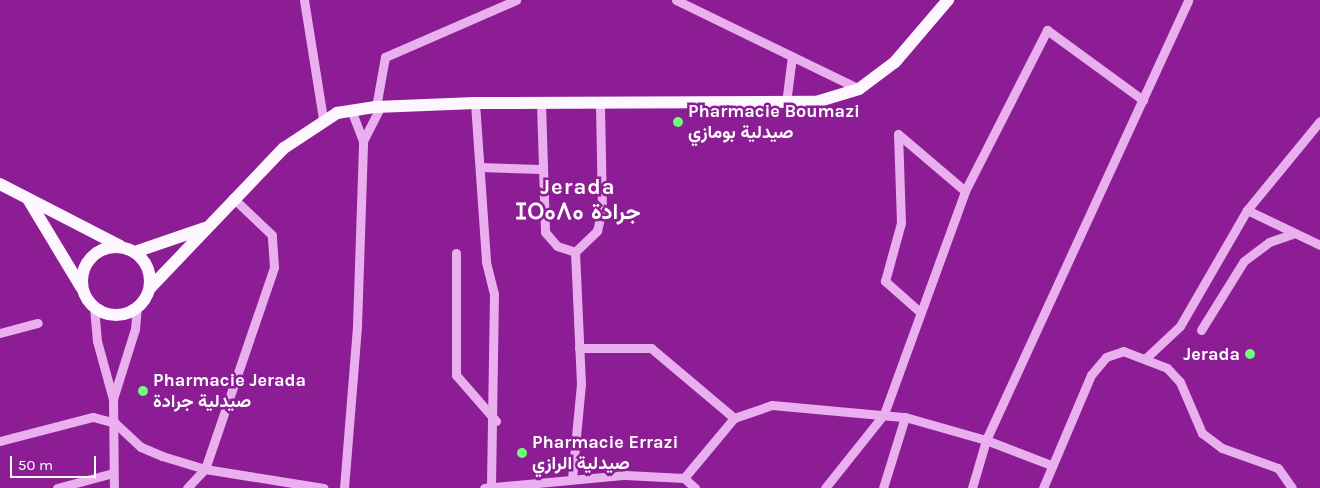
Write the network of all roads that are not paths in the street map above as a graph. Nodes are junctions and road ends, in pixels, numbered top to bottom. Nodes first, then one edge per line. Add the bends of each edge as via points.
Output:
1 (294, 0) edge
2 (516, 0) edge
3 (676, 0) edge
4 (948, 0) edge
5 (1188, 0) edge
6 (304, 3) edge
7 (792, 56) junction
8 (859, 88) junction
9 (1143, 100) junction
10 (600, 102) junction
11 (475, 103) junction
12 (541, 103) junction
13 (786, 103) junction
14 (378, 107) junction
15 (351, 110) junction
16 (324, 118) junction
17 (1320, 121) edge
18 (363, 141) junction
19 (480, 168) junction
20 (541, 168) junction
21 (0, 184) edge
22 (964, 191) junction
23 (233, 198) junction
24 (28, 199) junction
25 (1247, 210) junction
26 (207, 227) junction
27 (1292, 234) junction
28 (1320, 245) edge
29 (122, 247) junction
30 (135, 252) junction
31 (575, 252) junction
32 (456, 253) dead end
33 (150, 288) junction
34 (84, 293) junction
35 (94, 307) junction
36 (137, 308) junction
37 (920, 312) junction
38 (38, 323) dead end
39 (1200, 330) dead end
40 (0, 333) edge
41 (580, 348) junction
42 (1147, 357) junction
43 (113, 399) junction
44 (884, 414) junction
45 (905, 417) junction
46 (734, 418) junction
47 (496, 421) junction
48 (115, 422) junction
49 (986, 440) junction
50 (0, 441) edge
51 (1051, 465) junction
52 (205, 469) junction
53 (113, 473) junction
54 (684, 478) junction
55 (567, 482) edge
56 (57, 488) edge
57 (114, 488) edge
58 (187, 488) edge
59 (323, 488) edge
60 (344, 488) edge
61 (484, 488) edge
62 (491, 488) edge
63 (695, 488) edge
64 (825, 488) edge
65 (883, 488) edge
66 (972, 488) edge
67 (1043, 488) edge
68 (1292, 488) edge

1 - 6 street
2 - 14 street via 386,57
3 - 7 street
4 - 8 main road via 895,62
5 - 9 street
6 - 16 street
7 - 8 street
7 - 13 street
8 - 13 main road via 831,99
9 - 22 street via 1047,30
9 - 49 street
10 - 12 main road
10 - 13 main road
10 - 31 street via 602,210 597,231
11 - 12 main road
11 - 14 main road
11 - 19 street
12 - 20 street
14 - 15 main road
14 - 18 street
15 - 16 main road
15 - 18 street
16 - 23 main road via 284,148
17 - 25 street
18 - 60 street via 357,326
19 - 20 street
19 - 47 street via 486,262 494,294
20 - 31 street via 545,232 557,246
21 - 24 main road
22 - 37 street
22 - 37 street via 898,134 902,223 885,281
23 - 26 main road
23 - 52 street via 272,235 275,257
24 - 29 main road
24 - 34 main road
25 - 27 street
25 - 42 street via 1180,326
26 - 30 main road
26 - 33 main road
27 - 28 street
27 - 39 street via 1270,242 1244,261
29 - 30 main road
29 - 34 main road via 102,249 90,258 82,272
30 - 33 main road via 148,268
31 - 41 street
32 - 47 street via 456,375
33 - 36 main road
34 - 35 main road
35 - 36 main road via 115,315
35 - 43 street via 97,341
36 - 43 street via 136,329
37 - 44 street
38 - 40 street
41 - 46 street via 651,348
41 - 55 street via 581,384
42 - 51 street via 1123,351 1096,367
42 - 68 street via 1175,374 1202,433 1222,448 1278,468
43 - 48 street
44 - 45 street
44 - 46 street via 789,404 760,407
44 - 64 street
45 - 49 street
45 - 65 street
46 - 54 street
47 - 62 street
48 - 50 street via 84,418
48 - 52 street via 152,452
48 - 53 street
49 - 51 street
49 - 66 street
51 - 67 street
52 - 58 street
52 - 59 street
53 - 56 street
53 - 57 street
54 - 55 street
54 - 63 street
55 - 62 street
61 - 62 street

